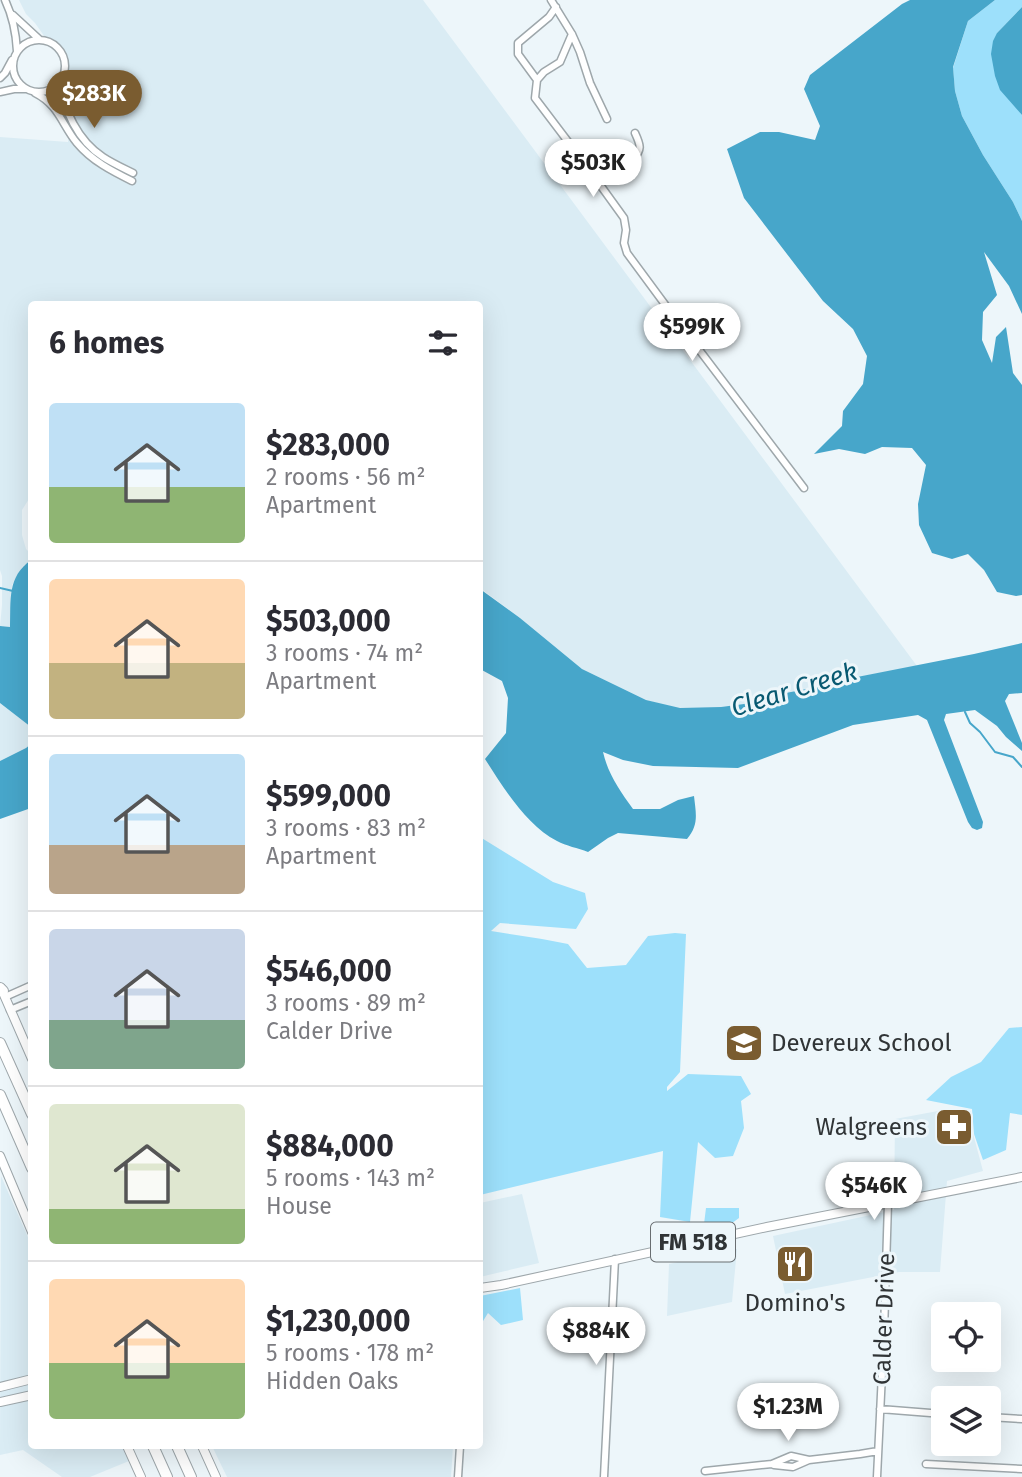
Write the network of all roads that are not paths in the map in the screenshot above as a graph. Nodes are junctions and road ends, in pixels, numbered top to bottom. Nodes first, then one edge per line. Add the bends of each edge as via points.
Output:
1 (5, 0) edge
2 (551, 0) edge
3 (555, 7) junction
4 (12, 13) junction
5 (572, 34) junction
6 (40, 40) junction
7 (15, 55) junction
8 (0, 78) edge
9 (537, 80) junction
10 (60, 81) junction
11 (28, 90) junction
12 (0, 92) edge
13 (607, 119) dead end
14 (635, 133) dead end
15 (585, 164) junction
16 (804, 488) dead end
17 (28, 986) edge
18 (2, 990) edge
19 (28, 1003) edge
20 (10, 1010) junction
21 (0, 1043) edge
22 (28, 1050) edge
23 (0, 1096) edge
24 (28, 1105) edge
25 (0, 1156) edge
26 (28, 1159) edge
27 (1022, 1177) edge
28 (888, 1202) junction
29 (28, 1222) edge
30 (615, 1259) junction
31 (483, 1288) edge
32 (28, 1380) edge
33 (0, 1387) edge
34 (28, 1396) edge
35 (0, 1402) edge
36 (880, 1409) junction
37 (931, 1413) edge
38 (1001, 1418) edge
39 (1022, 1419) edge
40 (128, 1449) edge
41 (154, 1449) edge
42 (178, 1449) edge
43 (203, 1449) edge
44 (460, 1449) edge
45 (878, 1451) junction
46 (926, 1464) dead end
47 (1022, 1469) edge
48 (705, 1471) dead end
49 (141, 1477) edge
50 (167, 1477) edge
51 (191, 1477) edge
52 (216, 1477) edge
53 (458, 1477) edge
54 (604, 1477) edge
55 (877, 1477) edge

1 - 4 street
2 - 3 street
3 - 5 street
3 - 9 street via 549,18 518,43 518,54
4 - 6 street
4 - 7 street
5 - 9 street via 560,62
5 - 13 street
6 - 7 street via 28,41
6 - 10 street via 52,43 63,55 65,71
7 - 8 street
7 - 11 street via 15,76
9 - 15 street via 535,98
10 - 11 street via 43,92
10 - 11 street via 64,102 86,141 132,177 94,160 55,108
11 - 12 street
14 - 15 street via 640,144 633,160
15 - 16 street via 624,218 628,253
17 - 18 street
18 - 20 main road
19 - 20 street
20 - 22 main road
21 - 24 highway
23 - 26 highway
25 - 29 main road
27 - 28 main road, FM 518
28 - 30 main road, FM 518
28 - 36 street, Calder Drive
30 - 31 main road, FM 518
30 - 54 street
32 - 33 main road
34 - 35 main road
36 - 37 street
36 - 45 street, Calder Drive
38 - 39 street
40 - 49 main road
41 - 50 highway
42 - 51 highway
43 - 52 main road
44 - 53 street
45 - 48 street via 809,1460 791,1457 772,1464
45 - 55 street, Calder Drive
46 - 47 street

